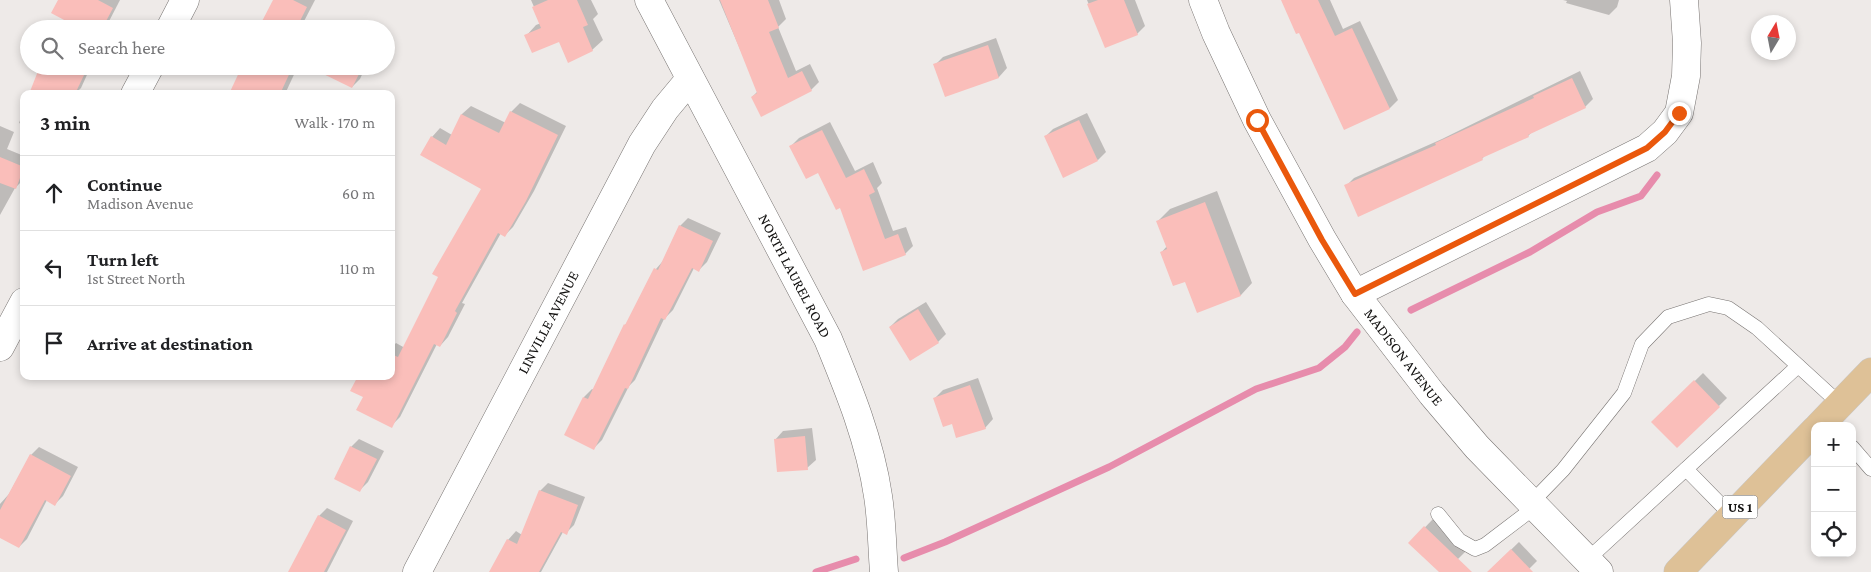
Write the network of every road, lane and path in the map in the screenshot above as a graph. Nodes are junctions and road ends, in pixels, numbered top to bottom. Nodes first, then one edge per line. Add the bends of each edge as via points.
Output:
1 (185, 0) edge
2 (649, 0) edge
3 (1203, 0) edge
4 (1684, 0) edge
5 (175, 20) edge
6 (145, 75) edge
7 (690, 79) junction
8 (137, 90) edge
9 (1355, 294) junction
10 (20, 310) edge
11 (0, 347) edge
12 (1798, 366) junction
13 (1871, 372) edge
14 (1827, 421) edge
15 (1856, 452) edge
16 (1686, 469) junction
17 (1871, 469) edge
18 (1533, 505) junction
19 (1438, 514) dead end
20 (1732, 516) junction
21 (1593, 566) edge
22 (417, 572) edge
23 (884, 572) edge
24 (1678, 572) edge

1 - 5 street
2 - 7 street, NORTH LAUREL ROAD
3 - 9 street, MADISON AVENUE via 1257,120
4 - 9 street via 1686,76 1679,113 1665,132 1647,148
6 - 8 street
7 - 22 street, LINVILLE AVENUE via 642,144
7 - 23 street, NORTH LAUREL ROAD via 828,339 849,389 866,440 878,496
9 - 18 street, MADISON AVENUE via 1432,394
10 - 11 street
12 - 14 lane
12 - 16 lane
12 - 18 lane via 1728,308 1709,304 1668,317 1642,344 1624,393
13 - 14 main road, US 1
14 - 20 main road, US 1
15 - 17 lane
16 - 20 lane
16 - 21 lane
18 - 19 lane via 1485,546 1475,549 1459,540
18 - 21 street, MADISON AVENUE
20 - 24 main road, US 1

